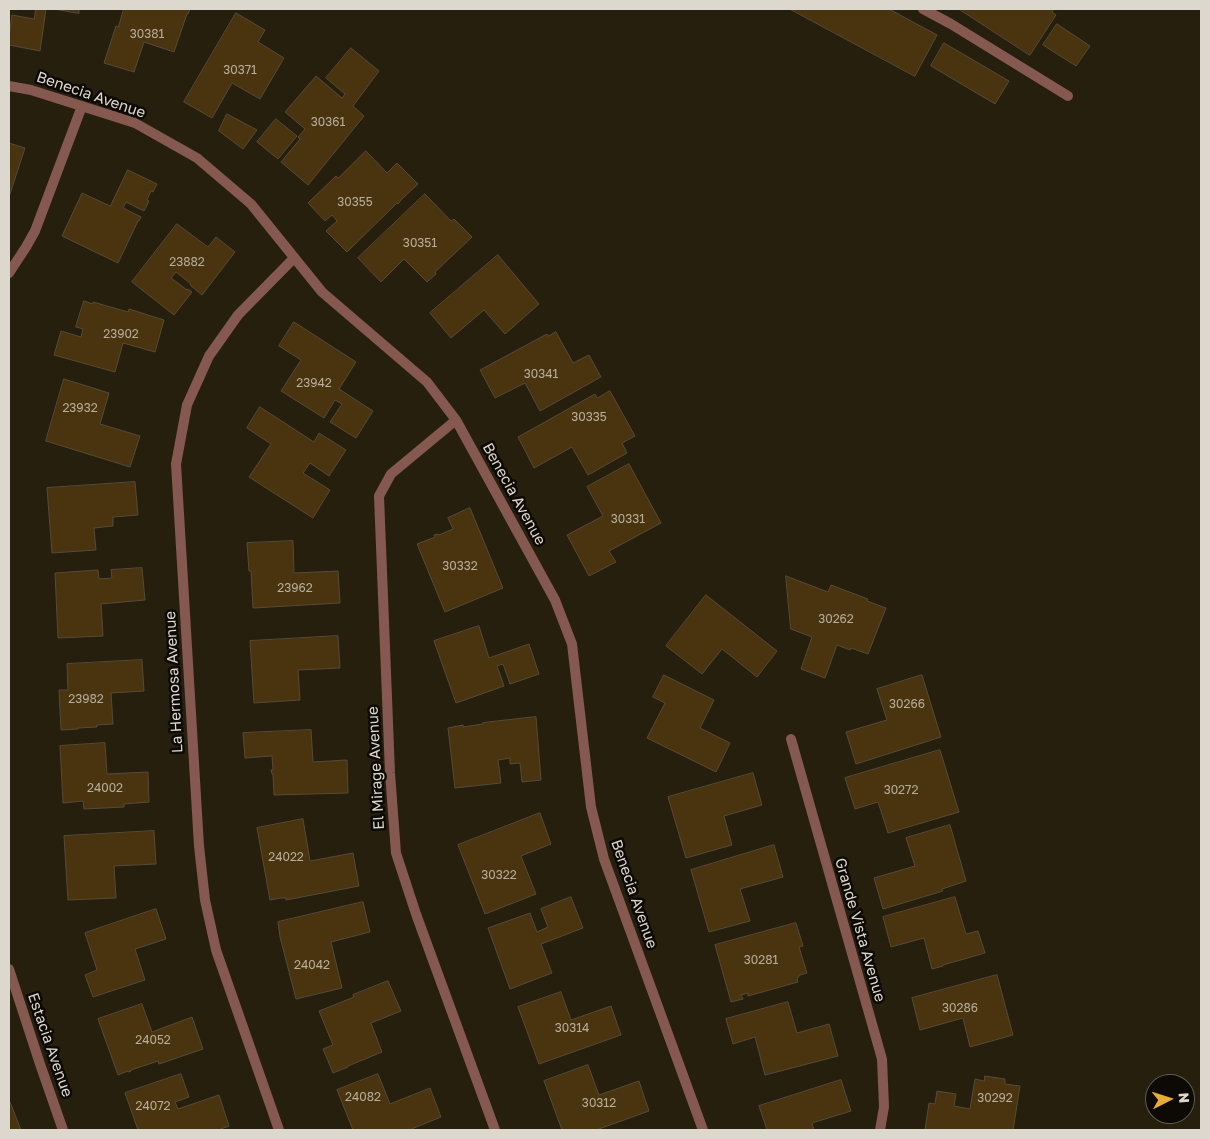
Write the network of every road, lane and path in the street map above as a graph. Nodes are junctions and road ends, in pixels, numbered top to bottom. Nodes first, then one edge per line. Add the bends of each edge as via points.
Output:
1 (923, 9) edge
2 (9, 86) edge
3 (1068, 96) dead end
4 (82, 106) junction
5 (294, 258) junction
6 (9, 273) edge
7 (456, 420) junction
8 (791, 739) dead end
9 (9, 969) edge
10 (63, 1130) edge
11 (279, 1130) edge
12 (496, 1130) edge
13 (703, 1130) edge
14 (880, 1130) edge

1 - 3 street
2 - 4 street, Benecia Avenue
4 - 5 street, Benecia Avenue via 134,123 198,158 250,204
4 - 6 street via 35,231
5 - 7 street, Benecia Avenue via 322,292 427,382
5 - 11 street, La Hermosa Avenue via 238,316 209,356 187,405 176,464 205,900 216,950
7 - 12 street, El Mirage Avenue via 390,474 379,496 390,773 396,853
7 - 13 street, Benecia Avenue via 555,600 572,644 591,806 604,859
8 - 14 street, Grande Vista Avenue via 882,1060 884,1106
9 - 10 street, Estacia Avenue

